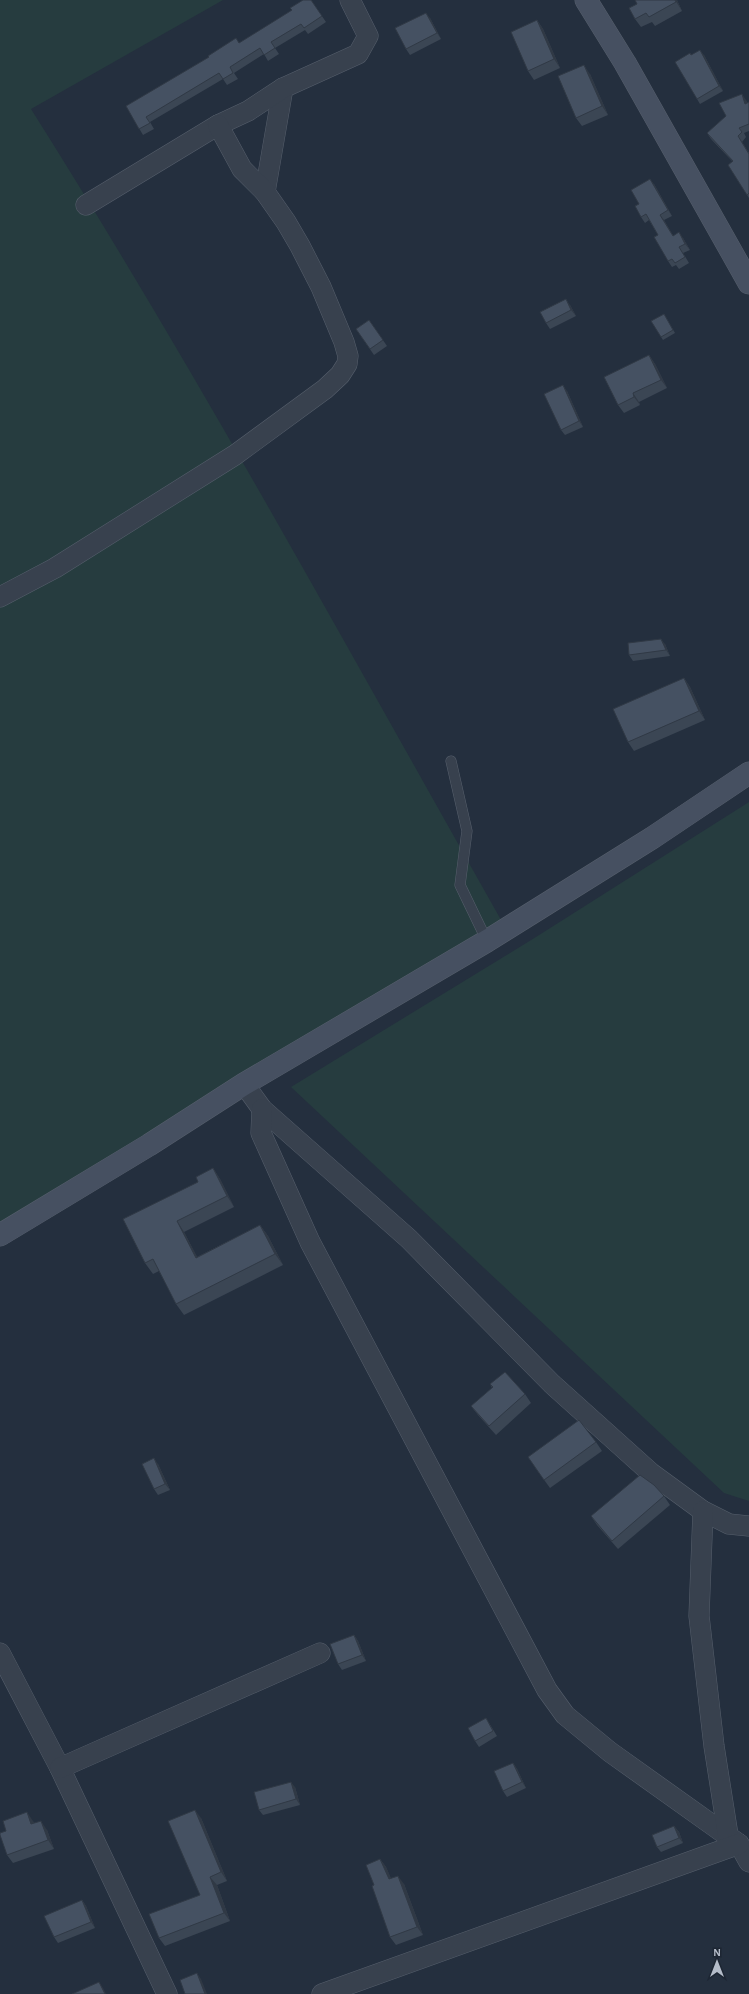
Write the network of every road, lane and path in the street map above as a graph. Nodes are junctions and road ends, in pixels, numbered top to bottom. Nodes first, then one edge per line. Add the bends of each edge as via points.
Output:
1 (350, 0) edge
2 (586, 0) edge
3 (283, 88) junction
4 (218, 125) junction
5 (265, 192) junction
6 (86, 205) dead end
7 (749, 283) edge
8 (0, 597) edge
9 (451, 761) dead end
10 (749, 773) edge
11 (487, 941) junction
12 (244, 1084) junction
13 (262, 1109) junction
14 (0, 1235) edge
15 (703, 1510) junction
16 (749, 1526) edge
17 (0, 1653) edge
18 (320, 1653) dead end
19 (60, 1768) junction
20 (733, 1840) junction
21 (749, 1862) edge
22 (167, 1994) edge
23 (322, 1994) edge

1 - 3 street via 368,36 358,54
2 - 7 main road via 625,63
3 - 4 street via 248,111
3 - 5 street
4 - 5 street via 242,169
4 - 6 street
5 - 8 street via 286,222 320,287 344,342 348,356 347,364 340,375 325,389 235,455 55,568
9 - 11 lane via 467,831 460,885
10 - 11 main road via 652,838
11 - 12 main road
12 - 13 street
12 - 14 main road
13 - 15 street via 409,1239 552,1384 651,1473
13 - 20 street via 260,1133 310,1242 547,1690 565,1716 610,1752
15 - 16 street via 729,1524
15 - 20 street via 699,1616 714,1746
17 - 19 street
18 - 19 street
19 - 22 street
20 - 21 street
20 - 23 street

